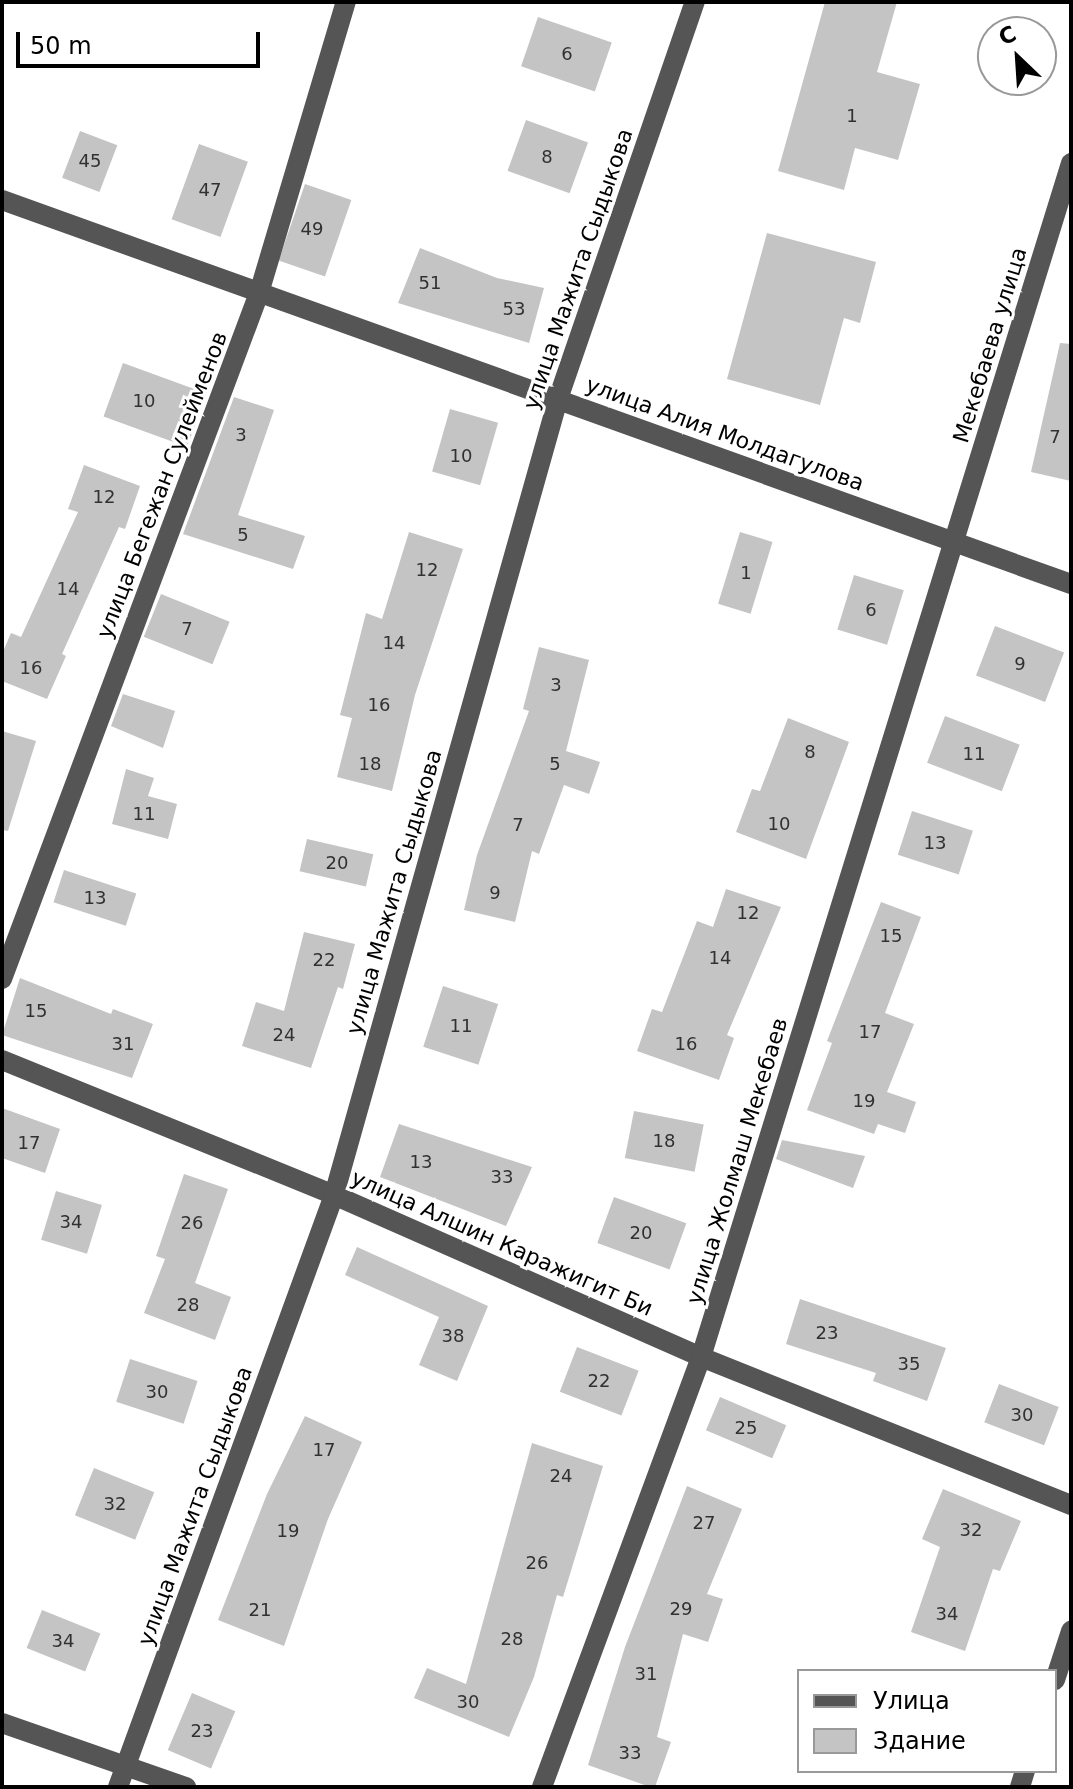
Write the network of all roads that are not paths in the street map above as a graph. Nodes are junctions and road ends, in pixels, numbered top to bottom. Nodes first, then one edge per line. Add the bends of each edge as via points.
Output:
1 (346, 2) edge
2 (695, 2) edge
3 (1071, 163) edge
4 (2, 200) edge
5 (259, 293) junction
6 (558, 399) junction
7 (955, 542) junction
8 (1071, 584) edge
9 (2, 979) edge
10 (2, 1060) edge
11 (334, 1195) junction
12 (701, 1357) junction
13 (1071, 1505) edge
14 (1071, 1631) edge
15 (1057, 1674) edge
16 (2, 1723) edge
17 (126, 1764) junction
18 (118, 1787) edge
19 (186, 1787) edge
20 (542, 1787) edge

1 - 5 street, улица Бегежан Сулейменов
2 - 6 street, улица Мажита Сыдыкова
3 - 7 street, Мекебаева улица
4 - 5 street, улица Алия Молдагулова
5 - 6 street, улица Алия Молдагулова
5 - 9 street, улица Бегежан Сулейменов
6 - 7 street, улица Алия Молдагулова
6 - 11 street, улица Мажита Сыдыкова
7 - 8 street, улица Алия Молдагулова
7 - 12 street, улица Жолмаш Мекебаев
10 - 11 street, улица Алшин Каражигит Би
11 - 12 street, улица Алшин Каражигит Би
11 - 17 street, улица Мажита Сыдыкова
12 - 13 street, улица Алшин Каражигит Би
12 - 20 street, улица Жолмаш Мекебаев
14 - 15 street
16 - 17 street
17 - 18 street, улица Мажита Сыдыкова
17 - 19 street

